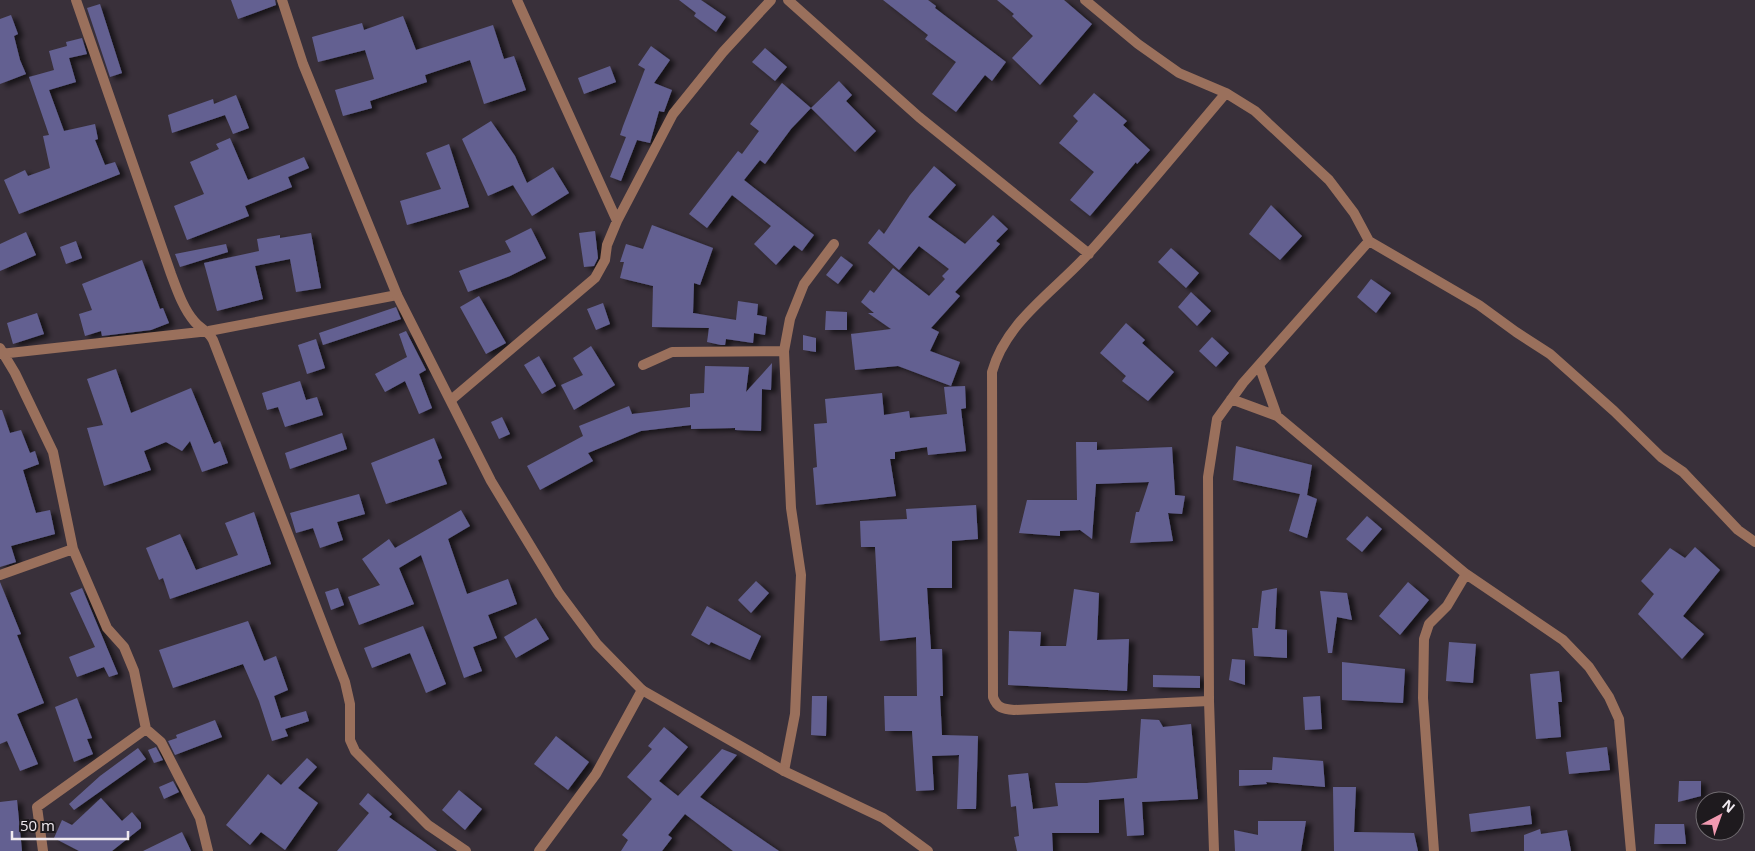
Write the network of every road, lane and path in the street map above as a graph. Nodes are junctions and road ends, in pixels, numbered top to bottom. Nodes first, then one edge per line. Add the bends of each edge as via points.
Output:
1 (76, 0) edge
2 (282, 0) edge
3 (517, 0) edge
4 (771, 0) edge
5 (788, 0) edge
6 (1085, 0) edge
7 (1226, 93) junction
8 (617, 221) junction
9 (1369, 242) junction
10 (834, 244) dead end
11 (1089, 254) junction
12 (396, 295) junction
13 (209, 331) junction
14 (784, 351) junction
15 (1, 352) edge
16 (643, 364) dead end
17 (1259, 365) junction
18 (1231, 399) junction
19 (450, 400) junction
20 (1277, 416) junction
21 (1755, 542) edge
22 (73, 550) junction
23 (1466, 574) junction
24 (0, 575) edge
25 (642, 690) junction
26 (1209, 701) junction
27 (146, 729) junction
28 (784, 771) junction
29 (43, 851) edge
30 (208, 851) edge
31 (466, 851) edge
32 (539, 851) edge
33 (928, 851) edge
34 (1214, 851) edge
35 (1434, 851) edge
36 (1631, 851) edge

1 - 13 street via 171,274 186,310 195,323
2 - 12 street via 303,64
3 - 8 street
4 - 8 street via 723,52 673,114
5 - 11 street via 919,117
6 - 7 street via 1179,73
7 - 9 street via 1255,111 1329,180 1354,212
7 - 11 street
8 - 19 street via 605,260 595,278
9 - 17 street
9 - 21 street via 1479,305 1550,354 1661,457 1683,472 1738,530
10 - 14 street via 804,284 790,319
11 - 26 street via 1021,321 997,355 992,372 993,697 1002,709 1014,710
12 - 13 street
12 - 19 street
13 - 15 street
13 - 31 street via 345,682 350,704 350,740 355,751 428,825
14 - 16 street via 672,352
14 - 28 street via 791,508 801,575 795,714
15 - 22 street via 52,452
17 - 18 street
17 - 20 street
18 - 20 street
18 - 26 street via 1217,419 1208,477
19 - 25 street via 491,481 559,593 597,644
20 - 23 street
22 - 24 street
22 - 27 street via 107,628 124,646 134,671
23 - 35 street via 1446,606 1429,624 1424,638 1423,698
23 - 36 street via 1563,640 1589,667 1609,697 1619,719
25 - 28 street
25 - 32 street via 596,774
26 - 34 street
27 - 29 street via 37,807
27 - 30 street via 161,742 200,818
28 - 33 street via 883,818

